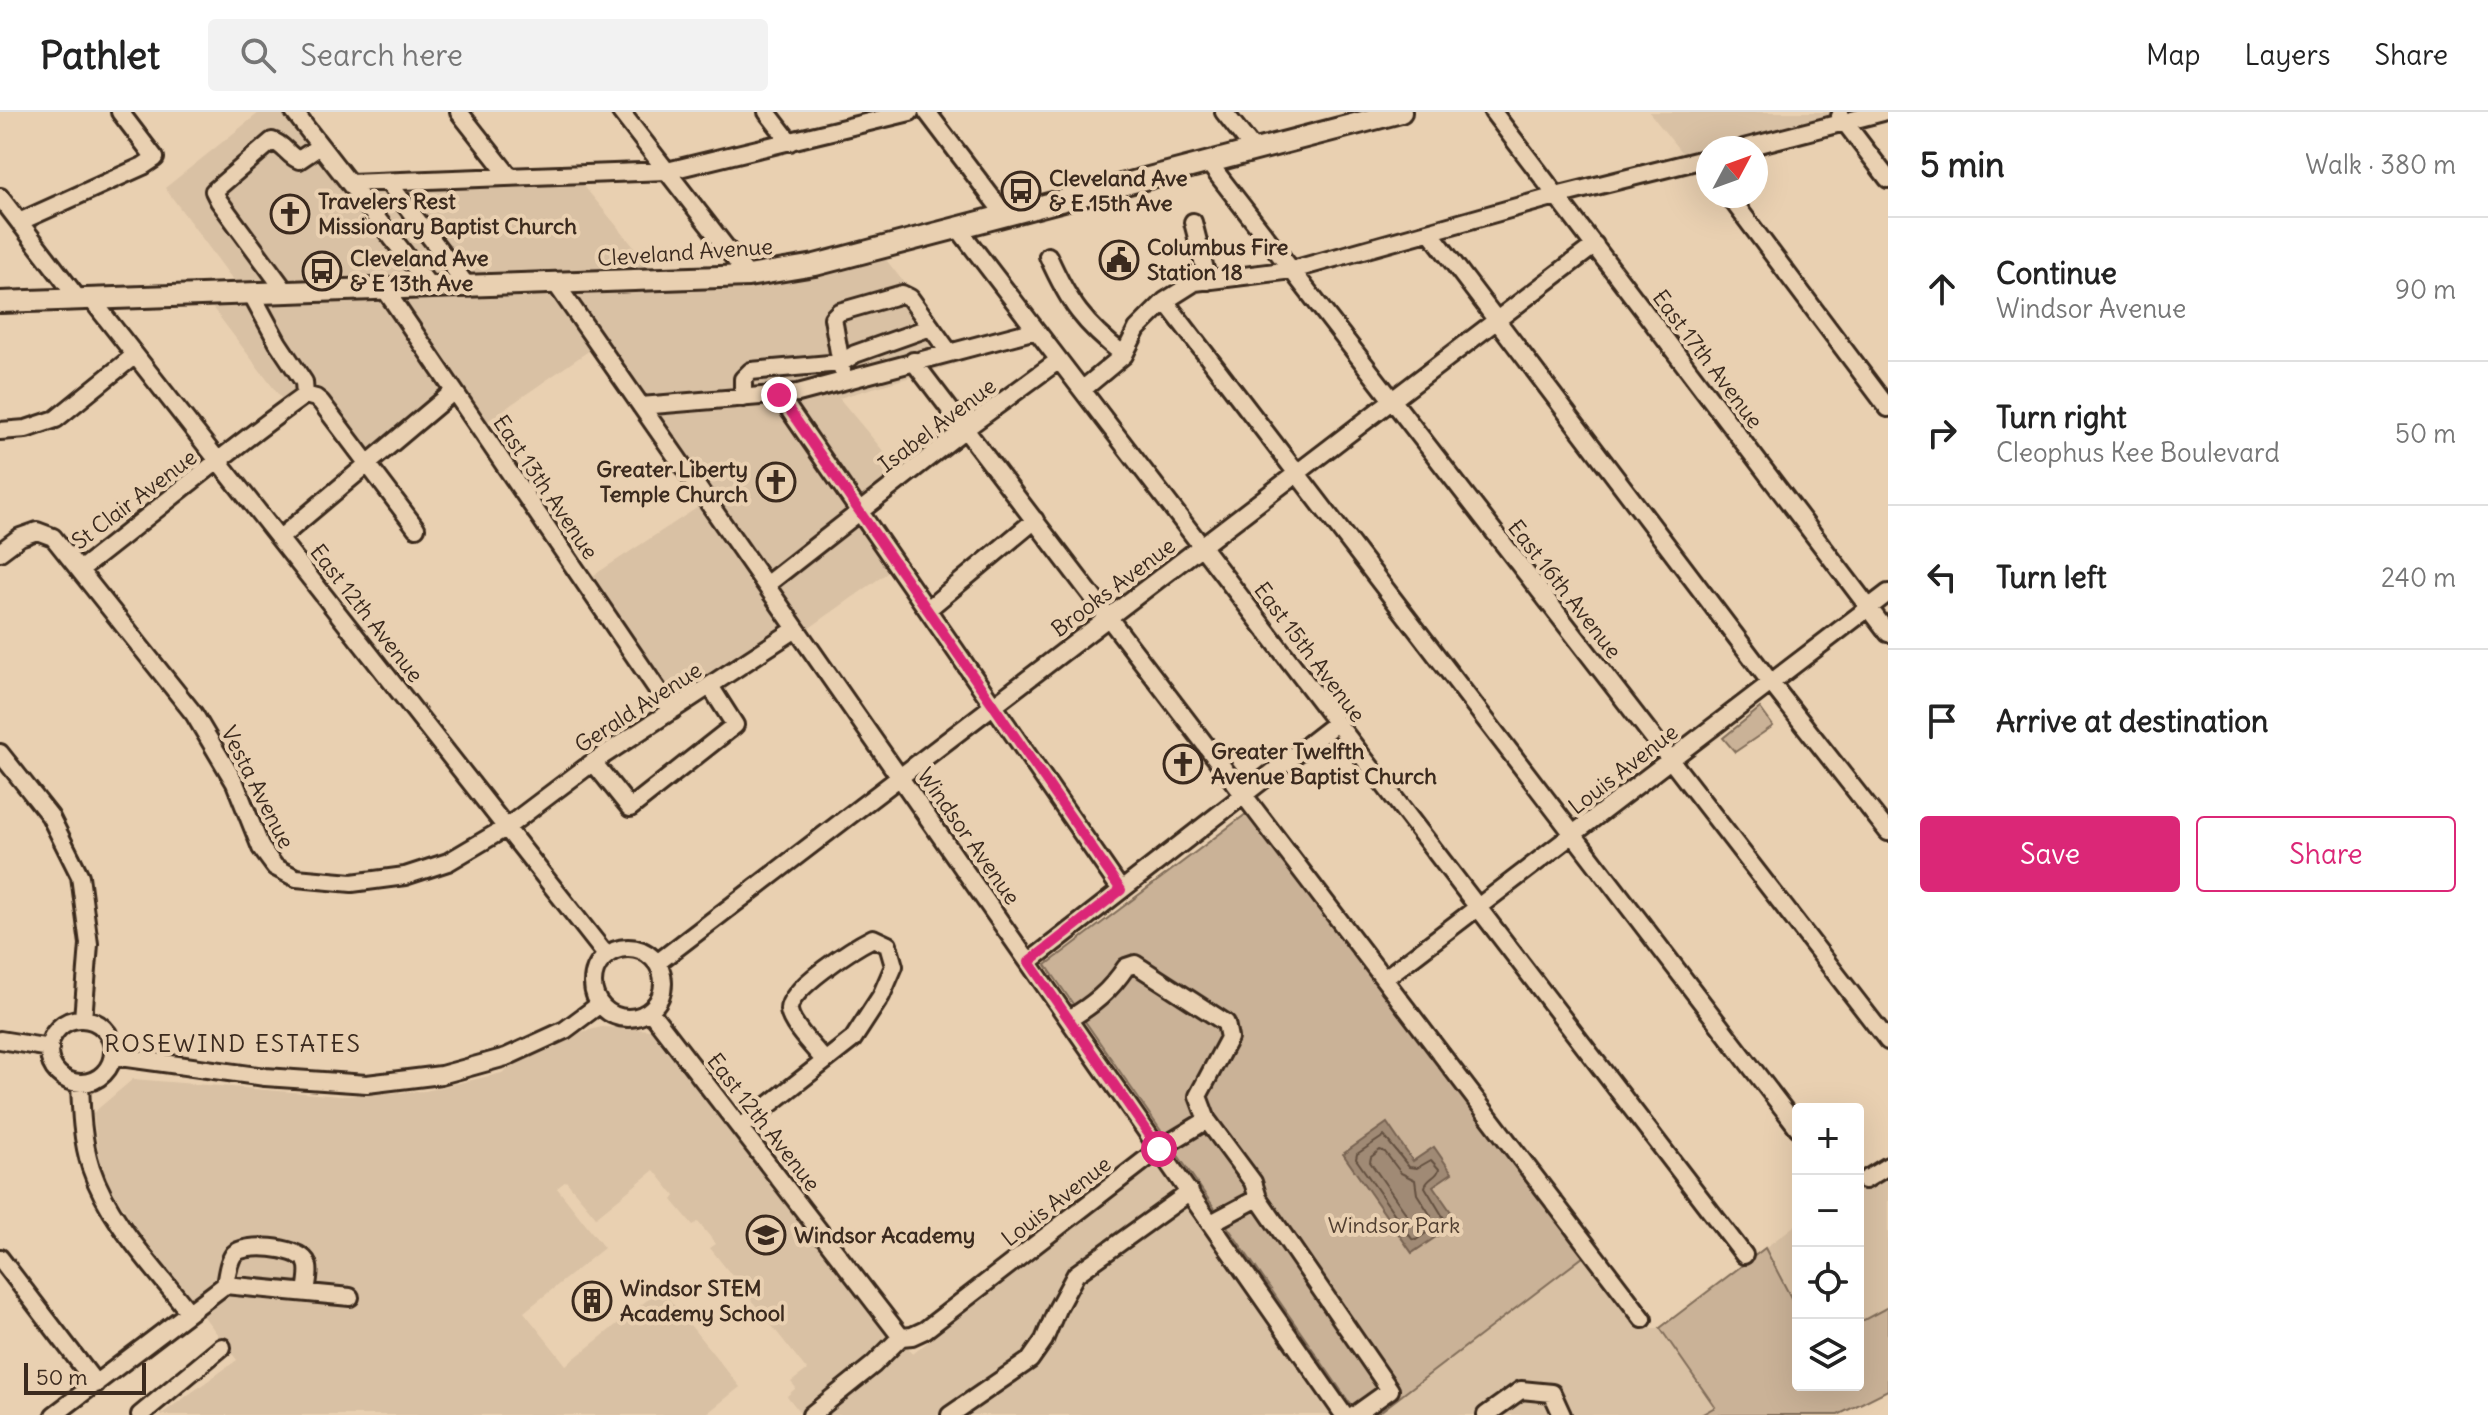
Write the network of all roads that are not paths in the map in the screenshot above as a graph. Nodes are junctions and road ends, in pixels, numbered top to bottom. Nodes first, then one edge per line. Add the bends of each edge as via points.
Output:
1 (120, 112) edge
2 (294, 112) edge
3 (459, 112) edge
4 (621, 112) edge
5 (767, 112) edge
6 (910, 112) edge
7 (927, 112) edge
8 (1224, 112) edge
9 (1401, 112) edge
10 (1493, 112) edge
11 (1883, 112) edge
12 (1840, 117) edge
13 (1768, 140) edge
14 (790, 142) junction
15 (320, 146) junction
16 (1254, 150) junction
17 (1696, 161) edge
18 (1208, 162) junction
19 (667, 171) junction
20 (510, 177) junction
21 (1888, 179) edge
22 (388, 182) junction
23 (349, 183) junction
24 (1556, 196) junction
25 (0, 197) edge
26 (1738, 208) edge
27 (1005, 215) junction
28 (418, 221) junction
29 (19, 222) junction
30 (1193, 222) dead end
31 (958, 228) junction
32 (1430, 232) junction
33 (393, 239) junction
34 (1595, 245) junction
35 (1048, 256) dead end
36 (1292, 270) junction
37 (748, 276) junction
38 (1208, 281) junction
39 (556, 284) junction
40 (468, 287) junction
41 (384, 288) junction
42 (431, 288) junction
43 (286, 292) junction
44 (251, 293) junction
45 (86, 300) junction
46 (1165, 301) junction
47 (0, 302) edge
48 (1497, 320) junction
49 (931, 327) junction
50 (1036, 330) junction
51 (949, 352) junction
52 (135, 355) junction
53 (1124, 355) junction
54 (1059, 360) junction
55 (913, 361) junction
56 (843, 372) junction
57 (1082, 390) junction
58 (454, 391) junction
59 (305, 395) junction
60 (779, 395) junction
61 (743, 398) junction
62 (1392, 400) junction
63 (641, 406) junction
64 (1888, 408) edge
65 (965, 429) junction
66 (0, 431) edge
67 (219, 462) junction
68 (367, 465) junction
69 (1297, 474) junction
70 (860, 511) junction
71 (1035, 520) junction
72 (416, 528) dead end
73 (280, 538) junction
74 (1201, 547) junction
75 (0, 552) edge
76 (81, 569) junction
77 (766, 585) junction
78 (1888, 593) edge
79 (1869, 608) junction
80 (928, 609) junction
81 (1109, 617) junction
82 (796, 629) junction
83 (1888, 633) edge
84 (1771, 683) junction
85 (710, 686) junction
86 (994, 705) junction
87 (672, 711) junction
88 (1336, 723) junction
89 (0, 753) edge
90 (1670, 761) junction
91 (593, 762) junction
92 (901, 776) junction
93 (1244, 795) junction
94 (507, 827) junction
95 (1888, 832) edge
96 (1573, 835) junction
97 (1121, 890) junction
98 (1478, 908) junction
99 (606, 955) junction
100 (1029, 962) junction
101 (657, 963) junction
102 (1384, 979) junction
103 (600, 1004) junction
104 (650, 1011) junction
105 (83, 1019) junction
106 (1069, 1019) junction
107 (0, 1040) edge
108 (1888, 1041) edge
109 (50, 1048) junction
110 (113, 1056) junction
111 (825, 1061) junction
112 (80, 1083) junction
113 (1207, 1120) junction
114 (1792, 1120) edge
115 (741, 1127) junction
116 (1159, 1149) junction
117 (1888, 1166) edge
118 (1865, 1180) dead end
119 (1190, 1192) junction
120 (1258, 1198) junction
121 (1211, 1223) junction
122 (1744, 1255) dead end
123 (0, 1258) edge
124 (225, 1285) junction
125 (306, 1293) junction
126 (350, 1297) dead end
127 (188, 1311) junction
128 (1643, 1319) dead end
129 (901, 1337) junction
130 (222, 1347) dead end
131 (96, 1384) junction
132 (54, 1415) edge
133 (140, 1415) edge
134 (811, 1415) edge
135 (950, 1415) edge
136 (1344, 1415) edge
137 (1355, 1415) edge
138 (1486, 1415) edge
139 (1562, 1415) edge

1 - 29 street via 155,158
2 - 15 street
3 - 20 street
4 - 19 street
5 - 14 street
6 - 14 street
7 - 27 street
8 - 16 street
9 - 16 main road, Cleveland Avenue
10 - 24 street, East 17th Avenue
11 - 12 street
12 - 13 street
12 - 21 street
14 - 19 street
15 - 23 street
15 - 43 street via 299,160 272,141 214,191
16 - 18 main road, Cleveland Avenue
17 - 24 street
18 - 27 main road, Cleveland Avenue
18 - 36 street, East 16th Avenue
19 - 20 street
19 - 37 street
20 - 22 street
22 - 23 street
22 - 28 street
23 - 33 street
24 - 32 street
24 - 34 street, East 17th Avenue
25 - 29 street, East 12th Avenue
26 - 64 street
27 - 31 main road, Cleveland Avenue
28 - 33 street
28 - 40 street
29 - 45 street, East 12th Avenue
30 - 38 street
31 - 37 main road, Cleveland Avenue via 815,265
31 - 50 street, East 15th Avenue
32 - 36 street
32 - 48 street
33 - 42 street
34 - 48 street, Brooks Avenue
34 - 79 street, East 17th Avenue
35 - 53 street via 1062,287 1094,332
36 - 38 street
36 - 62 street, East 16th Avenue
37 - 39 main road, Cleveland Avenue
38 - 46 street via 1195,282
39 - 40 main road, Cleveland Avenue
39 - 63 street, Windsor Avenue
40 - 42 main road, Cleveland Avenue
41 - 42 main road, Cleveland Avenue
41 - 43 main road, Cleveland Avenue
41 - 58 street, East 13th Avenue
43 - 44 main road, Cleveland Avenue
44 - 45 main road, Cleveland Avenue
44 - 59 street via 304,382
45 - 47 main road, Cleveland Avenue
45 - 52 street, East 12th Avenue
46 - 53 street via 1137,329
46 - 69 street
48 - 62 street, Brooks Avenue
48 - 84 street
49 - 51 street
49 - 56 street via 855,354
49 - 56 street via 902,294 839,312 833,318
50 - 51 street
50 - 54 street, East 15th Avenue
51 - 55 street
52 - 66 street via 56,419
52 - 67 street, East 12th Avenue
53 - 57 street
54 - 57 street, East 15th Avenue
54 - 65 street, Isabel Avenue
55 - 56 street
55 - 65 street
56 - 60 street via 798,393
56 - 61 street via 751,371 743,379
57 - 74 street, East 15th Avenue
58 - 68 street
58 - 87 street, East 13th Avenue
59 - 67 street, St Clair Avenue
59 - 68 street via 321,402
60 - 61 street
60 - 70 street
61 - 63 street
62 - 69 street, Brooks Avenue
62 - 90 street, East 16th Avenue
63 - 77 street, Windsor Avenue
65 - 70 street, Isabel Avenue
65 - 71 street
67 - 73 street, East 12th Avenue
67 - 76 street, St Clair Avenue
68 - 72 street
68 - 73 street
69 - 74 street, Brooks Avenue
69 - 96 street
70 - 77 street, Isabel Avenue
70 - 80 street
71 - 80 street
71 - 81 street
73 - 94 street, East 12th Avenue
74 - 81 street, Brooks Avenue
74 - 88 street, East 15th Avenue
75 - 76 street, St Clair Avenue via 37,531 53,537
76 - 94 street, Vesta Avenue via 194,714 275,867 296,878 352,883 405,876 448,862
77 - 82 street, Windsor Avenue
78 - 79 street, Louis Avenue
79 - 83 street, East 17th Avenue
79 - 84 street, Louis Avenue
80 - 86 street
81 - 86 street, Brooks Avenue
81 - 93 street
82 - 85 street, Gerald Avenue
82 - 92 street, Windsor Avenue
84 - 90 street, Louis Avenue
84 - 95 street
85 - 87 street, Gerald Avenue
85 - 91 street via 735,725 630,808
86 - 92 street, Brooks Avenue
86 - 97 street
87 - 91 street, Gerald Avenue
88 - 93 street
88 - 98 street, East 15th Avenue
89 - 105 street via 50,816 80,876 89,944
90 - 96 street, Louis Avenue
90 - 108 street, East 16th Avenue
91 - 94 street, Gerald Avenue
92 - 100 street, Windsor Avenue
92 - 101 street, Brooks Avenue
93 - 97 street
93 - 102 street
94 - 99 street, East 12th Avenue
96 - 98 street, Louis Avenue
96 - 114 street
97 - 100 street
98 - 102 street, Louis Avenue
98 - 122 street, East 15th Avenue
99 - 101 street via 628,947
99 - 103 street via 594,973 594,995
100 - 106 street, Windsor Avenue
101 - 104 street via 662,994
102 - 128 street
103 - 104 street via 629,1019
103 - 110 street via 565,1030 506,1057 441,1075 367,1084 265,1077
104 - 115 street, East 12th Avenue
105 - 109 street via 57,1030
105 - 110 street via 103,1027
106 - 113 street via 1095,1003 1126,967 1135,964 1226,1023 1229,1038 1198,1096
106 - 116 street, Windsor Avenue
107 - 109 street
109 - 112 street via 54,1068
110 - 112 street via 98,1078
111 - 111 street via 853,1039 894,966 888,945 873,938 848,951 792,997 793,1020
111 - 115 street
112 - 127 street via 85,1147 105,1199
113 - 116 street, Louis Avenue
113 - 120 street via 1253,1182
115 - 129 street, East 12th Avenue
116 - 119 street, Windsor Avenue
116 - 129 street, Louis Avenue via 925,1330
117 - 118 street
119 - 121 street, Windsor Avenue
119 - 135 street via 1076,1274 1030,1360
120 - 121 street
120 - 137 street via 1390,1390
121 - 136 street, Windsor Avenue
123 - 131 street
124 - 125 street
124 - 125 street via 231,1260 241,1249 291,1251 309,1269
124 - 127 street
125 - 126 street
127 - 131 street
129 - 134 street
130 - 133 street
131 - 132 street
138 - 139 street via 1521,1390 1552,1393

